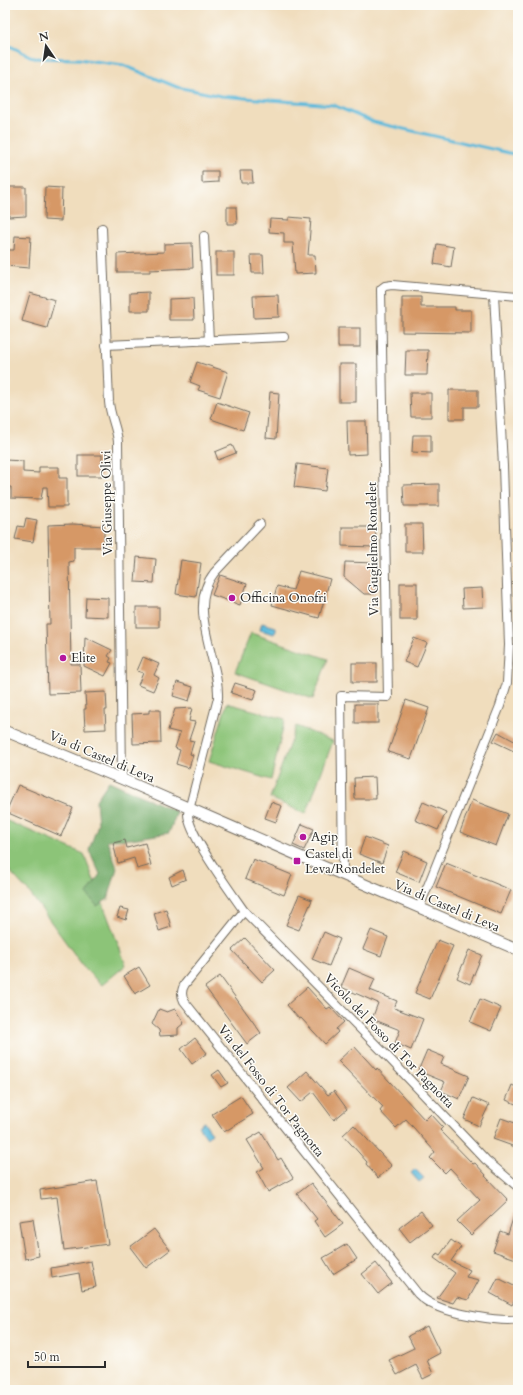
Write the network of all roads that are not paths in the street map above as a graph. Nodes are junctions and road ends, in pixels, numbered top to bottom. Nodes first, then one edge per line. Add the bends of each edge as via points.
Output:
1 (102, 228) dead end
2 (204, 236) dead end
3 (494, 294) junction
4 (518, 296) edge
5 (284, 337) dead end
6 (209, 341) junction
7 (106, 345) junction
8 (260, 524) dead end
9 (5, 730) edge
10 (122, 779) junction
11 (189, 809) junction
12 (343, 875) junction
13 (419, 908) junction
14 (244, 910) junction
15 (518, 950) edge
16 (518, 1187) edge
17 (518, 1319) edge

1 - 7 street, Via Giuseppe Olivi
2 - 6 street
3 - 4 street, Via Guglielmo Rondelet
3 - 12 street, Via Guglielmo Rondelet via 392,285 381,289 388,697 341,696
3 - 13 street via 508,577 507,683
5 - 6 street
6 - 7 street
7 - 10 street, Via Giuseppe Olivi via 110,411 118,440
8 - 11 street via 214,573 205,589 204,620 218,698
9 - 10 street, Via di Castel di Leva
10 - 11 street, Via di Castel di Leva
11 - 12 street, Via di Castel di Leva
11 - 14 street via 188,819 192,829
12 - 13 street, Via di Castel di Leva
13 - 15 street, Via di Castel di Leva
14 - 16 street, Vicolo del Fosso di Tor Pagnotta via 486,1160
14 - 17 street, Via del Fosso di Tor Pagnotta via 185,984 182,992 184,1001 418,1294 429,1303 449,1310 501,1320

